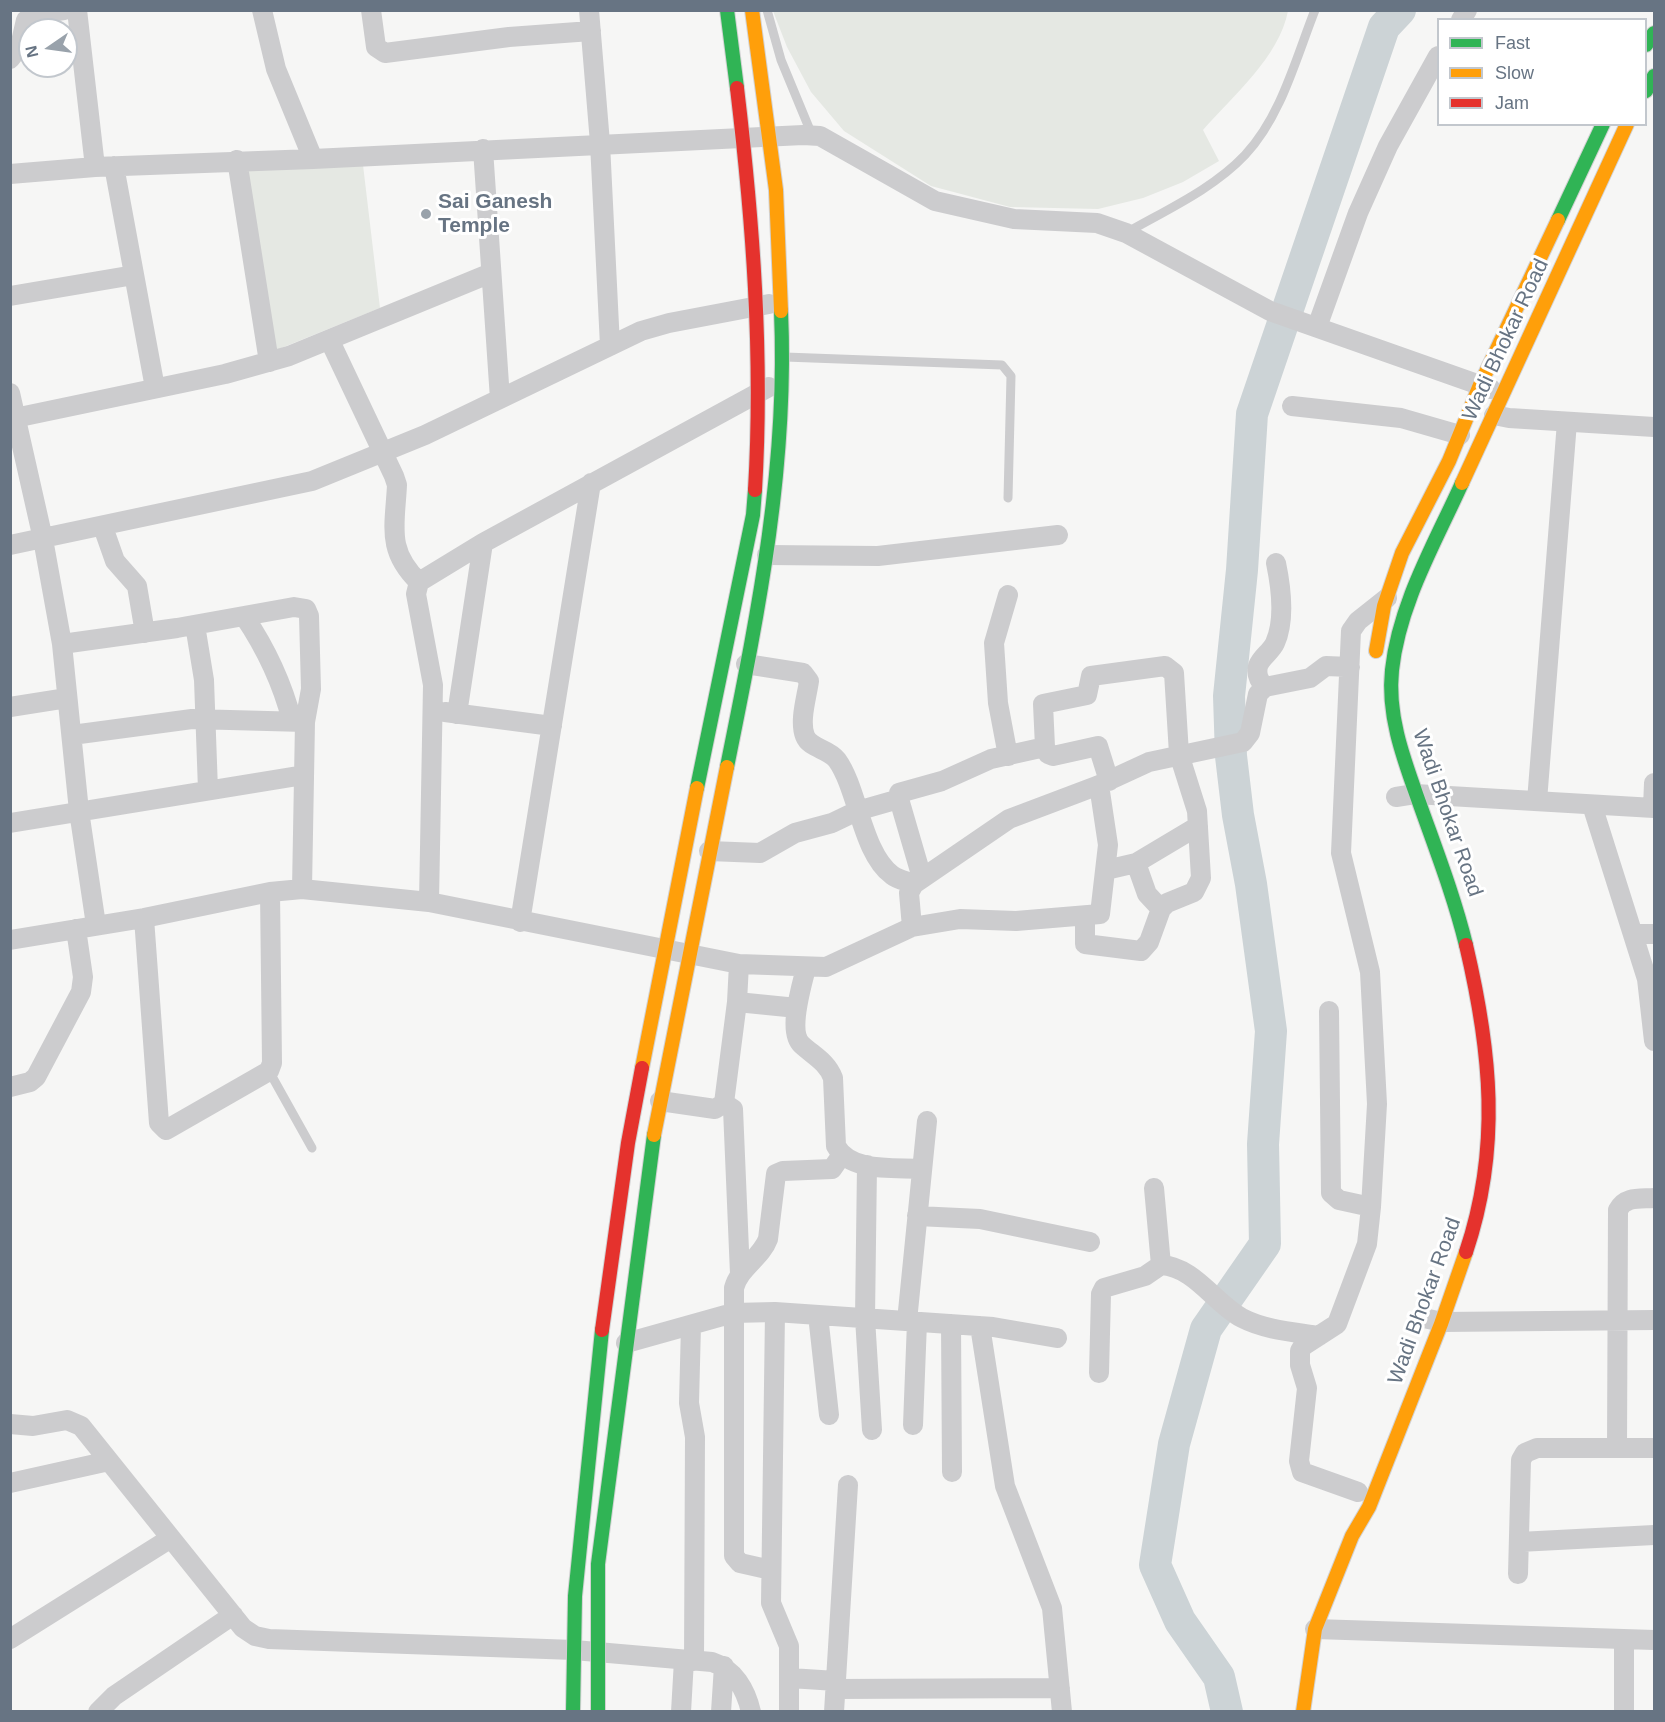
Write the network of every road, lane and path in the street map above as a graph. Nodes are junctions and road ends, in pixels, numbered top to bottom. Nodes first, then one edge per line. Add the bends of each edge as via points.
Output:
1 (64, 10) edge
2 (76, 10) edge
3 (262, 10) edge
4 (371, 10) edge
5 (590, 10) edge
6 (727, 10) edge
7 (752, 10) edge
8 (767, 10) edge
9 (1315, 10) edge
10 (591, 31) junction
11 (1437, 58) edge
12 (10, 59) edge
13 (1602, 126) edge
14 (1626, 126) edge
15 (812, 136) junction
16 (770, 137) junction
17 (744, 138) junction
18 (600, 143) junction
19 (483, 149) junction
20 (313, 159) junction
21 (237, 160) junction
22 (104, 166) junction
23 (10, 174) edge
24 (1126, 233) junction
25 (491, 273) junction
26 (134, 275) junction
27 (10, 296) edge
28 (781, 303) junction
29 (758, 305) junction
30 (1308, 324) junction
31 (330, 341) junction
32 (610, 346) junction
33 (783, 357) junction
34 (269, 362) junction
35 (782, 384) junction
36 (1480, 386) junction
37 (155, 388) junction
38 (760, 390) junction
39 (10, 393) edge
40 (1505, 394) junction
41 (500, 399) junction
42 (1292, 406) dead end
43 (1494, 415) junction
44 (13, 418) edge
45 (1567, 422) junction
46 (1654, 427) edge
47 (1460, 435) junction
48 (383, 453) junction
49 (591, 483) junction
50 (1008, 498) dead end
51 (103, 527) junction
52 (1058, 535) dead end
53 (43, 539) junction
54 (483, 543) junction
55 (10, 545) edge
56 (767, 555) junction
57 (1276, 563) dead end
58 (419, 582) junction
59 (1008, 595) dead end
60 (1387, 598) junction
61 (244, 616) junction
62 (195, 625) junction
63 (145, 633) junction
64 (62, 644) junction
65 (1374, 661) dead end
66 (746, 663) junction
67 (1350, 667) junction
68 (1265, 687) junction
69 (68, 698) junction
70 (10, 706) edge
71 (434, 711) junction
72 (457, 714) junction
73 (206, 719) junction
74 (298, 722) junction
75 (552, 726) junction
76 (72, 735) junction
77 (1045, 747) junction
78 (1180, 754) junction
79 (1008, 756) junction
80 (304, 775) junction
81 (1104, 783) junction
82 (1654, 783) edge
83 (208, 790) junction
84 (1401, 796) junction
85 (899, 799) junction
86 (1537, 801) junction
87 (1592, 805) junction
88 (1654, 808) edge
89 (79, 811) junction
90 (856, 811) junction
91 (10, 823) edge
92 (1198, 826) junction
93 (709, 851) junction
94 (1136, 863) junction
95 (1106, 870) junction
96 (918, 881) junction
97 (302, 889) junction
98 (270, 892) junction
99 (429, 902) junction
100 (1161, 909) junction
101 (1085, 917) junction
102 (144, 918) junction
103 (520, 922) junction
104 (96, 925) junction
105 (912, 927) junction
106 (76, 929) junction
107 (1633, 934) junction
108 (1654, 934) edge
109 (10, 940) edge
110 (664, 947) junction
111 (689, 954) junction
112 (739, 964) junction
113 (806, 968) junction
114 (737, 1002) junction
115 (1653, 1003) edge
116 (797, 1008) junction
117 (1329, 1011) dead end
118 (1654, 1041) edge
119 (269, 1071) junction
120 (10, 1087) edge
121 (660, 1101) junction
122 (724, 1103) junction
123 (927, 1122) dead end
124 (312, 1149) dead end
125 (841, 1156) junction
126 (867, 1165) junction
127 (922, 1169) junction
128 (623, 1173) junction
129 (647, 1176) junction
130 (1154, 1188) dead end
131 (1654, 1198) edge
132 (1371, 1207) junction
133 (917, 1216) junction
134 (1090, 1242) dead end
135 (1161, 1265) junction
136 (740, 1274) junction
137 (775, 1311) junction
138 (733, 1313) junction
139 (818, 1315) junction
140 (603, 1318) junction
141 (865, 1318) junction
142 (1428, 1319) junction
143 (629, 1320) junction
144 (1654, 1320) edge
145 (912, 1321) junction
146 (1618, 1321) junction
147 (951, 1324) junction
148 (691, 1325) junction
149 (980, 1326) junction
150 (1319, 1336) junction
151 (1058, 1338) dead end
152 (626, 1343) junction
153 (1099, 1373) dead end
154 (829, 1415) dead end
155 (10, 1424) edge
156 (913, 1425) dead end
157 (872, 1430) dead end
158 (1617, 1448) junction
159 (1654, 1448) edge
160 (109, 1461) junction
161 (952, 1472) dead end
162 (10, 1483) edge
163 (848, 1485) dead end
164 (1360, 1487) joint
165 (1654, 1535) edge
166 (1352, 1536) junction
167 (171, 1538) junction
168 (1519, 1542) junction
169 (771, 1569) junction
170 (1518, 1574) dead end
171 (233, 1615) junction
172 (1315, 1629) junction
173 (10, 1638) edge
174 (1624, 1640) junction
175 (1654, 1640) edge
176 (574, 1650) junction
177 (598, 1652) junction
178 (689, 1660) junction
179 (724, 1666) junction
180 (790, 1678) junction
181 (836, 1685) junction
182 (1060, 1688) junction
183 (98, 1712) edge
184 (573, 1712) edge
185 (598, 1712) edge
186 (681, 1712) edge
187 (721, 1712) edge
188 (751, 1712) edge
189 (789, 1712) edge
190 (834, 1712) edge
191 (1062, 1712) edge
192 (1303, 1712) edge
193 (1624, 1712) edge

1 - 12 street via 36,14 26,20 20,46
2 - 22 street
3 - 20 street via 276,69
4 - 10 street via 376,47 385,53
5 - 10 street
6 - 17 street
7 - 16 street
8 - 15 lane via 781,60
9 - 24 lane via 1278,103 1245,155 1220,177
10 - 18 street
11 - 30 street via 1384,156
13 - 36 street, Wadi Bhokar Road
14 - 40 street, Wadi Bhokar Road
15 - 16 street
15 - 24 street via 820,136 935,201 1014,219 1097,223
16 - 17 street
16 - 28 street
17 - 18 street
17 - 29 street
18 - 19 street
18 - 32 street
19 - 20 street
19 - 25 street
20 - 21 street
21 - 22 street
21 - 34 street
22 - 23 street
22 - 26 street
24 - 30 street via 1270,311
25 - 31 street
25 - 41 street
26 - 27 street
26 - 37 street
28 - 29 street
28 - 33 street
29 - 32 street via 669,323
29 - 38 street
30 - 36 street
31 - 34 street
31 - 48 street
32 - 41 street
33 - 35 street
33 - 50 lane via 1007,368 1011,376
34 - 37 street
35 - 38 street
35 - 56 street via 774,510
36 - 40 street
36 - 47 street, Wadi Bhokar Road
37 - 44 street
38 - 49 street
38 - 110 street via 759,452 748,545
39 - 44 street
40 - 43 street, Wadi Bhokar Road
41 - 48 street
42 - 47 street via 1401,417
43 - 45 street
43 - 84 street, Wadi Bhokar Road via 1412,593 1399,632 1392,671 1392,712 1401,754
44 - 53 street
45 - 46 street
45 - 86 street
47 - 60 street, Wadi Bhokar Road via 1402,553
48 - 51 street via 312,482
48 - 58 street via 397,485 395,546 408,571
49 - 54 street
49 - 75 street
51 - 53 street
51 - 63 street via 115,561 137,586
52 - 56 street via 878,556
53 - 55 street
53 - 64 street
54 - 58 street
54 - 72 street
56 - 66 street
57 - 68 street via 1280,582 1278,634 1257,673
58 - 71 street via 416,594
59 - 79 street via 994,643 998,703
60 - 65 street, Wadi Bhokar Road
60 - 67 street via 1354,625
61 - 62 street
61 - 74 street via 275,667
61 - 74 street via 294,607 306,609 311,689
62 - 63 street
62 - 73 street
63 - 64 street
64 - 69 street
66 - 90 street via 807,676 804,734 808,742 836,758
66 - 93 street
67 - 68 street via 1326,666 1310,678
67 - 132 street via 1341,853 1371,972 1377,1104
68 - 78 street via 1258,694 1250,733 1243,742
69 - 70 street
69 - 76 street
71 - 72 street
71 - 99 street
72 - 75 street
73 - 74 street
73 - 76 street
73 - 83 street
74 - 80 street
75 - 103 street
76 - 89 street
77 - 78 street via 1045,702 1087,695 1091,676 1165,666 1174,673
77 - 79 street
77 - 81 street via 1053,756 1098,746
78 - 81 street via 1149,762
78 - 92 street
79 - 85 street via 978,764 942,781 903,790
80 - 83 street
80 - 97 street
81 - 95 street
81 - 96 street via 1009,819
82 - 88 street
83 - 89 street
84 - 86 street
84 - 142 street, Wadi Bhokar Road via 1439,854 1460,916 1479,1000 1490,1083 1489,1147 1479,1213
85 - 90 street
85 - 96 street
86 - 87 street
87 - 88 street
87 - 107 street
89 - 91 street
89 - 104 street
90 - 93 street via 832,823 795,833 760,853
90 - 96 street via 886,870 895,877
92 - 94 street
92 - 100 street via 1198,887
93 - 111 street
94 - 95 street
94 - 100 street via 1147,894
95 - 101 street via 1101,914
96 - 105 street via 909,893
97 - 98 street
97 - 99 street
98 - 102 street
98 - 119 street
99 - 103 street
100 - 101 street via 1149,942 1141,951 1085,944
101 - 105 street via 960,920
102 - 104 street
102 - 119 street via 162,1128 173,1128
103 - 110 street
104 - 106 street
105 - 113 street via 839,963
106 - 109 street
106 - 120 street via 83,977 81,992 36,1077
107 - 108 street
107 - 115 street
110 - 111 street
110 - 128 street
111 - 112 street
111 - 121 street
112 - 113 street
112 - 114 street
113 - 116 street
114 - 116 street
114 - 122 street
115 - 118 street
116 - 125 street via 794,1029 799,1042 824,1062 833,1078 836,1146
117 - 132 street via 1331,1193 1339,1200
119 - 124 lane
121 - 122 street via 715,1108
121 - 129 street
122 - 136 street via 733,1109
123 - 127 street
125 - 126 street
125 - 136 street via 832,1169 776,1174 765,1248
126 - 127 street
126 - 141 street
127 - 133 street
128 - 129 street
128 - 140 street
129 - 143 street
130 - 135 street
131 - 146 street via 1629,1199 1617,1210
132 - 150 street via 1367,1244 1339,1320 1334,1328
133 - 134 street via 980,1219
133 - 145 street
135 - 150 street via 1179,1268 1246,1319
135 - 153 street via 1144,1276 1104,1288
136 - 138 street via 734,1288
137 - 138 street
137 - 139 street
137 - 169 street
138 - 148 street
138 - 169 street via 734,1556 740,1563
139 - 141 street
139 - 154 street
140 - 143 street
140 - 176 street via 579,1544
141 - 145 street
141 - 157 street
142 - 146 street
142 - 166 street, Wadi Bhokar Road via 1369,1507
143 - 152 street
144 - 146 street
145 - 147 street
145 - 156 street
146 - 158 street
147 - 149 street
147 - 161 street
148 - 152 street
148 - 178 street via 689,1402 695,1437
149 - 151 street
149 - 182 street via 1002,1476 1052,1608
150 - 164 street via 1303,1346 1299,1357 1308,1388 1299,1467 1305,1476
152 - 177 street via 598,1564
155 - 160 street via 33,1426 75,1421
158 - 159 street
158 - 168 street via 1537,1448 1525,1453 1521,1460
160 - 162 street
160 - 167 street
163 - 181 street
164 - 166 street, Wadi Bhokar Road via 1351,1511
165 - 168 street
166 - 172 street, Wadi Bhokar Road
167 - 171 street
167 - 173 street
168 - 170 street
169 - 180 street via 771,1603 789,1646
171 - 176 street via 243,1628 269,1639
171 - 183 street via 114,1696
172 - 174 street
172 - 192 street, Wadi Bhokar Road
174 - 175 street
174 - 193 street
176 - 177 street
176 - 184 street
177 - 178 street
177 - 185 street
178 - 179 street
178 - 186 street
179 - 187 street
179 - 188 street via 742,1688
180 - 181 street
180 - 189 street
181 - 182 street
181 - 190 street
182 - 191 street

